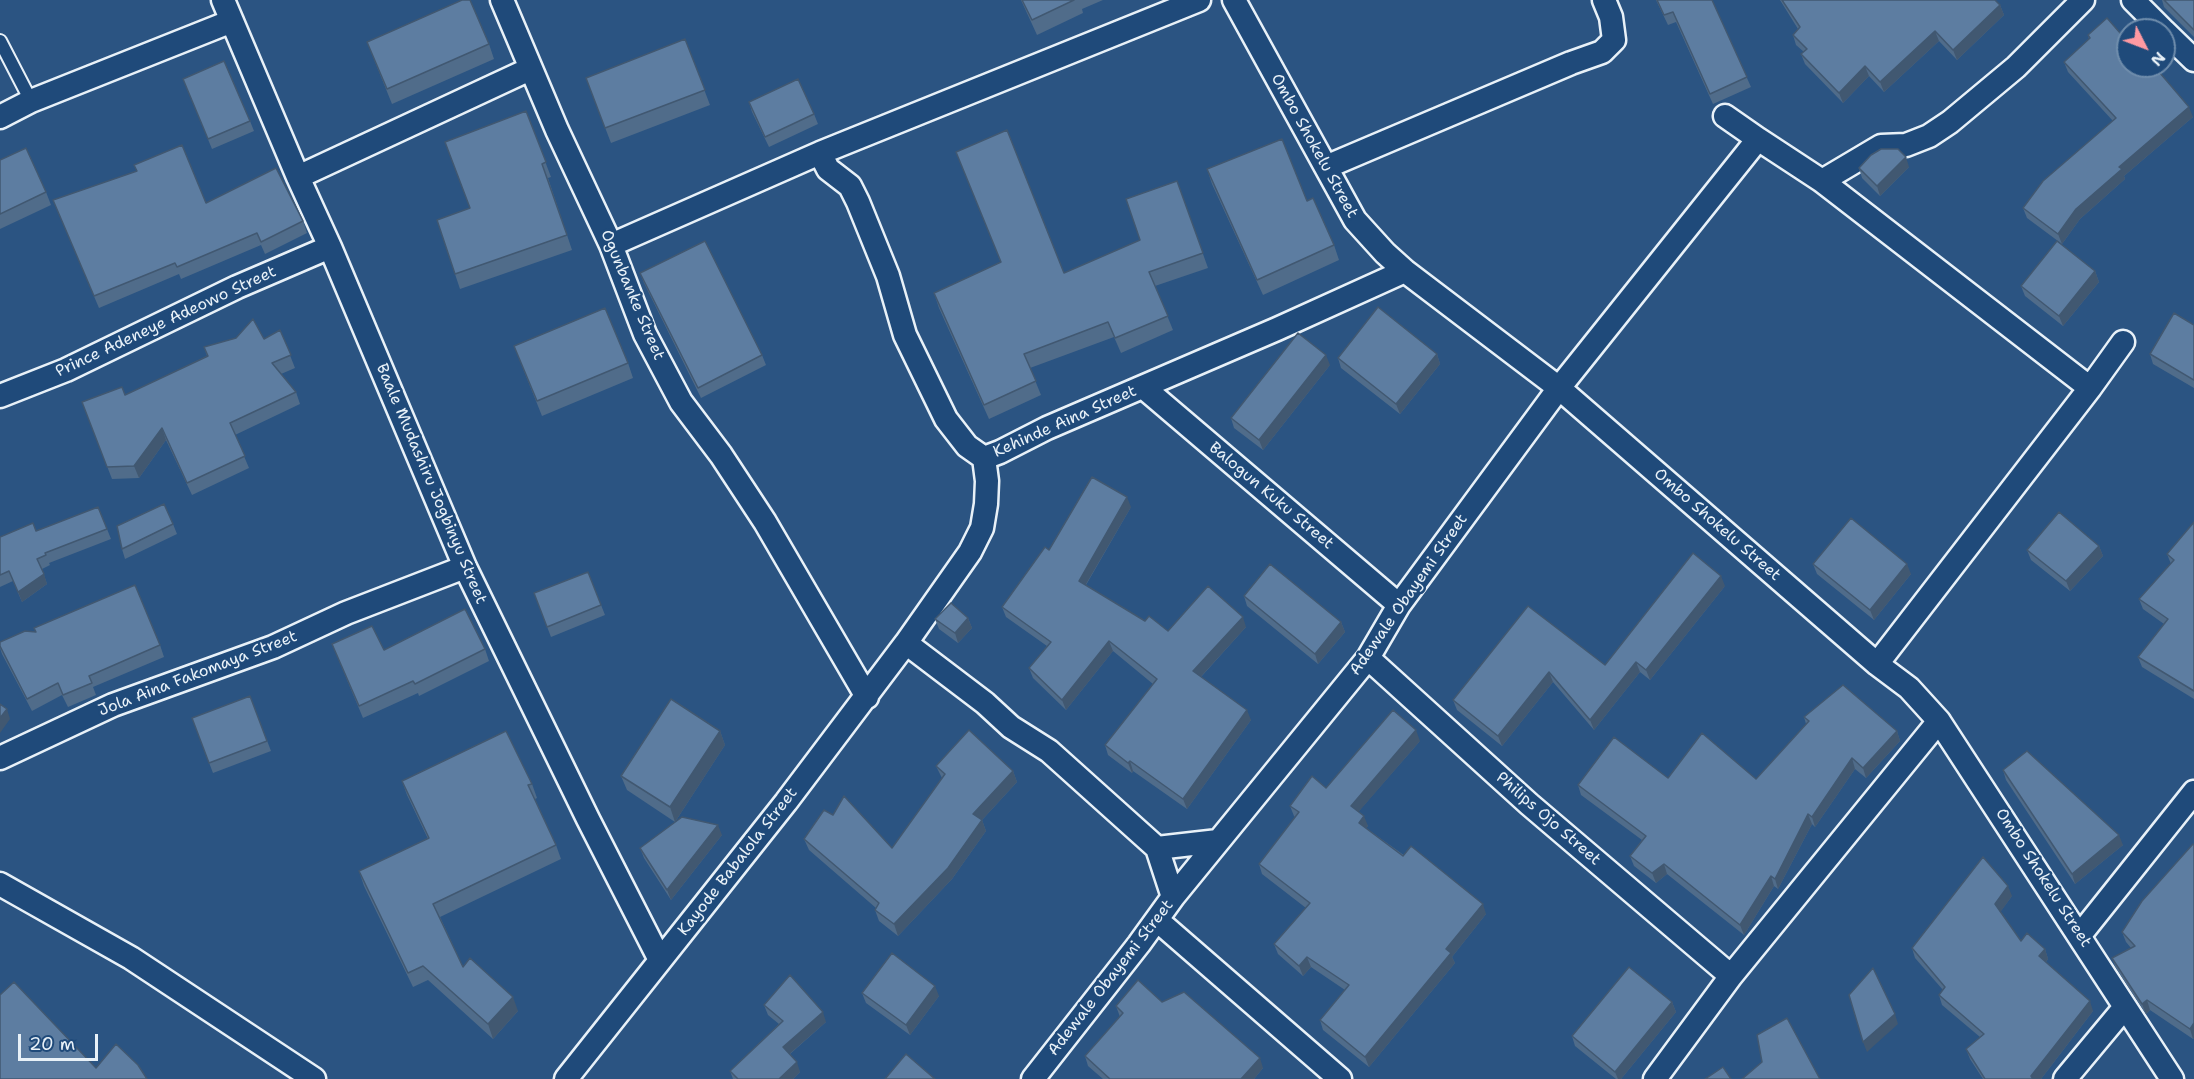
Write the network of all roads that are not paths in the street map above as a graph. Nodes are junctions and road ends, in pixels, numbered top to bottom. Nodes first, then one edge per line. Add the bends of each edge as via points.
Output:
1 (223, 0) edge
2 (502, 0) edge
3 (1199, 0) edge
4 (1234, 0) edge
5 (1604, 0) edge
6 (2083, 0) edge
7 (2133, 0) edge
8 (2152, 18) edge
9 (232, 21) junction
10 (0, 41) edge
11 (2176, 42) edge
12 (2194, 60) edge
13 (530, 69) junction
14 (31, 101) junction
15 (1725, 116) dead end
16 (0, 117) edge
17 (1758, 139) junction
18 (820, 153) junction
19 (1326, 167) junction
20 (298, 177) junction
21 (1822, 181) junction
22 (611, 245) junction
23 (330, 247) junction
24 (1404, 271) junction
25 (2123, 342) dead end
26 (1143, 387) junction
27 (1559, 388) junction
28 (2090, 388) junction
29 (0, 396) edge
30 (984, 458) junction
31 (465, 567) junction
32 (1399, 605) junction
33 (906, 643) junction
34 (1368, 658) junction
35 (1877, 664) junction
36 (867, 697) junction
37 (1940, 721) junction
38 (0, 758) edge
39 (2194, 792) edge
40 (1218, 841) junction
41 (1157, 848) junction
42 (0, 884) edge
43 (1173, 897) junction
44 (1157, 920) junction
45 (2080, 935) junction
46 (660, 960) junction
47 (1731, 976) junction
48 (2125, 1006) junction
49 (314, 1079) edge
50 (566, 1079) edge
51 (1033, 1079) edge
52 (1341, 1079) edge
53 (1655, 1079) edge
54 (2065, 1079) edge
55 (2172, 1079) edge

1 - 9 street, Baale Mudashiru Jogbinyu Street
2 - 13 street, Ogunbanke Street
3 - 18 street
4 - 19 street, Ombo Shokelu Street
5 - 19 street via 1614,40 1602,52
6 - 21 street via 2016,67 1936,131 1906,145 1881,146
7 - 8 street
9 - 14 street
9 - 20 street, Baale Mudashiru Jogbinyu Street
10 - 14 lane
11 - 12 street
13 - 20 street
13 - 22 street, Ogunbanke Street
14 - 16 street
15 - 17 street
17 - 21 street
17 - 27 street, Adewale Obayemi Street
18 - 22 street
18 - 30 street, Kehinde Aina Street via 828,168 850,186 858,202 888,276 905,335 946,419 967,446
19 - 24 street, Ombo Shokelu Street via 1355,220
20 - 23 street, Baale Mudashiru Jogbinyu Street
21 - 28 street
22 - 36 street, Ogunbanke Street via 645,334 681,402 765,522
23 - 29 street, Prince Adeneye Adeowo Street via 237,287 66,370
23 - 31 street, Baale Mudashiru Jogbinyu Street
24 - 26 street, Kehinde Aina Street
24 - 27 street, Ombo Shokelu Street
25 - 28 street
26 - 30 street, Kehinde Aina Street
26 - 32 street, Balogun Kuku Street
27 - 32 street, Adewale Obayemi Street
27 - 35 street, Ombo Shokelu Street
28 - 35 street
30 - 33 street, Kayode Babalola Street via 987,482 982,528 970,552
31 - 38 street, Jola Aina Fakomaya Street via 346,613 273,647 113,705
31 - 46 street, Baale Mudashiru Jogbinyu Street
32 - 34 street, Adewale Obayemi Street
33 - 36 street, Kayode Babalola Street
33 - 41 street via 1011,727 1049,751
34 - 40 street, Adewale Obayemi Street
34 - 47 street, Philips Ojo Street via 1529,804
35 - 37 street, Ombo Shokelu Street via 1910,688
36 - 46 street, Kayode Babalola Street
37 - 45 street, Ombo Shokelu Street
37 - 47 street
39 - 45 street
40 - 41 street
40 - 43 street, Adewale Obayemi Street
41 - 43 street
42 - 49 street via 130,958
43 - 44 street, Adewale Obayemi Street
44 - 51 street, Adewale Obayemi Street
44 - 52 street
45 - 48 street, Ombo Shokelu Street
46 - 50 street, Kayode Babalola Street
47 - 53 street
48 - 54 street
48 - 55 street, Ombo Shokelu Street

